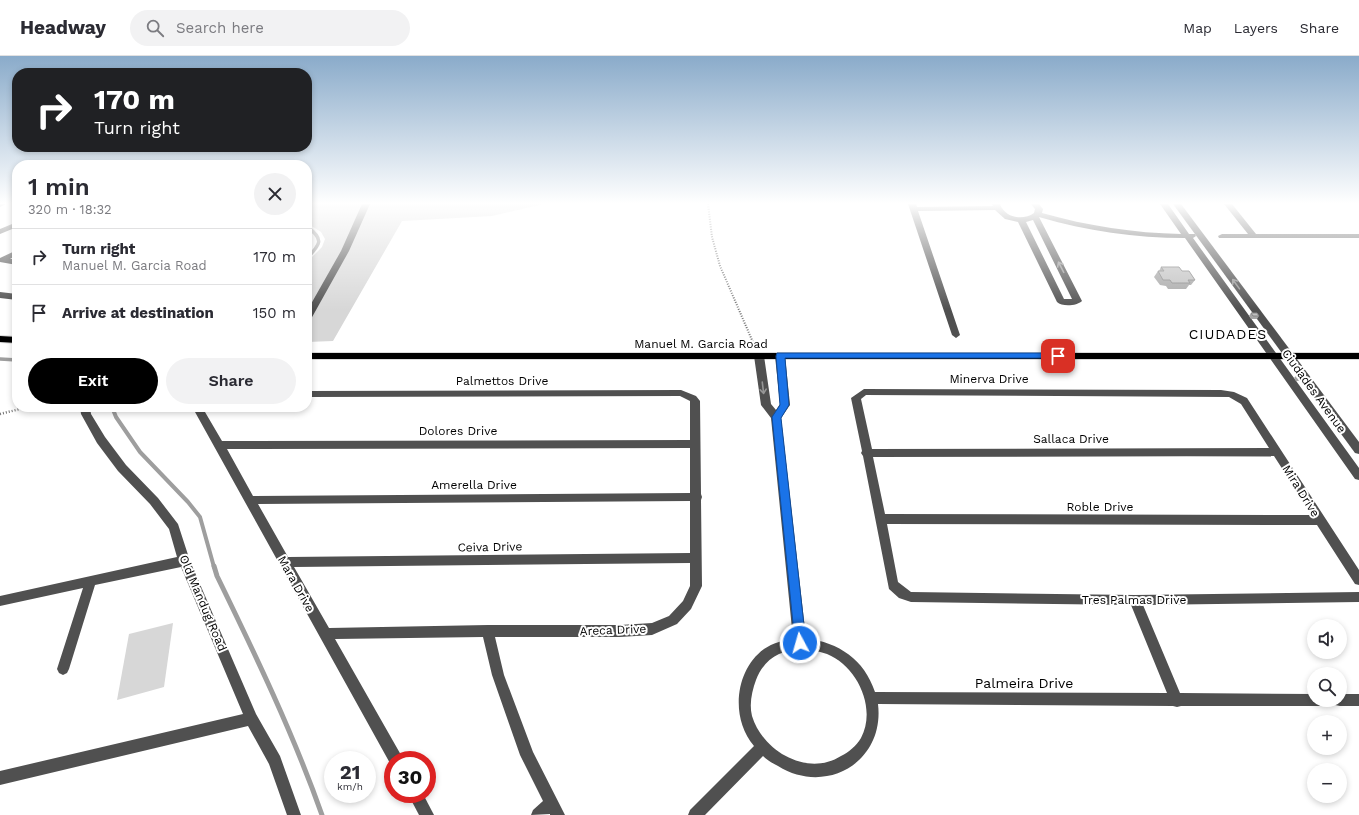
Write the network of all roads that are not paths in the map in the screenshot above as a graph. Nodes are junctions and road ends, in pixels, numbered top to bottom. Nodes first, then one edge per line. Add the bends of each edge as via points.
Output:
1 (349, 239) edge
2 (923, 239) edge
3 (1030, 239) edge
4 (1048, 239) edge
5 (1189, 239) edge
6 (1204, 239) edge
7 (12, 254) edge
8 (1, 260) edge
9 (12, 261) edge
10 (0, 295) edge
11 (12, 296) edge
12 (312, 310) edge
13 (956, 335) dead end
14 (0, 339) edge
15 (12, 340) edge
16 (312, 356) edge
17 (759, 356) junction
18 (780, 356) junction
19 (1272, 356) junction
20 (1289, 356) junction
21 (1359, 356) edge
22 (312, 394) edge
23 (695, 401) joint
24 (1244, 401) joint
25 (86, 412) edge
26 (200, 412) edge
27 (776, 417) junction
28 (696, 444) junction
29 (220, 445) junction
30 (1359, 450) edge
31 (1276, 452) junction
32 (866, 453) junction
33 (1356, 472) edge
34 (697, 497) junction
35 (251, 500) junction
36 (881, 519) junction
37 (1319, 520) junction
38 (697, 558) junction
39 (184, 561) junction
40 (284, 562) junction
41 (1359, 580) edge
42 (91, 581) junction
43 (1358, 597) edge
44 (1135, 600) junction
45 (0, 601) edge
46 (488, 631) junction
47 (324, 634) junction
48 (800, 643) junction
49 (63, 669) dead end
50 (872, 698) junction
51 (1177, 700) junction
52 (1307, 700) edge
53 (1347, 700) edge
54 (1359, 700) edge
55 (251, 719) junction
56 (762, 747) junction
57 (391, 751) edge
58 (0, 778) edge
59 (420, 803) edge
60 (555, 809) edge
61 (294, 815) edge
62 (427, 815) edge
63 (538, 815) edge
64 (695, 815) edge

1 - 12 street
2 - 13 street
3 -> 4 street via 1061,302 1078,301
5 - 19 street, Ciudades Avenue
20 -> 6 street, Ciudades Avenue
7 - 8 street
8 - 9 street
10 - 11 street
14 - 15 main road
16 - 17 main road, Manuel M. Garcia Road
17 - 18 main road, Manuel M. Garcia Road
17 -> 27 street via 766,405
18 - 19 main road, Manuel M. Garcia Road
18 - 27 street via 785,405
19 - 20 main road, Manuel M. Garcia Road
19 - 33 street, Ciudades Avenue
20 - 21 main road, Manuel M. Garcia Road
20 - 30 street, Ciudades Avenue
22 - 23 street, Palmettos Drive via 681,394
23 - 28 street, Areca Drive
24 - 31 street, Mira Drive
24 - 32 street, Minerva Drive via 1231,394 1197,392 864,392 855,400
25 - 39 street, Old Mandug Road via 101,440 122,468 158,506 174,528
26 - 29 street, Mara Drive
27 - 48 street
28 - 29 street, Dolores Drive
28 - 34 street, Areca Drive
29 - 35 street, Mara Drive
31 - 32 street, Sallaca Drive
31 - 37 street, Mira Drive
32 - 36 street
34 - 35 street, Amerella Drive
34 - 38 street, Areca Drive
35 - 40 street, Mara Drive
36 - 37 street, Roble Drive
36 - 44 street, Tres Palmas Drive via 893,585 911,597
37 - 41 street, Mira Drive
38 - 40 street, Ceiva Drive
38 - 46 street, Areca Drive via 696,586 687,604 673,620 652,628 620,631
39 - 42 street
39 - 55 street, Old Mandug Road
40 - 47 street, Mara Drive
42 - 45 street
42 - 49 street
43 - 44 street, Tres Palmas Drive
44 - 51 street
46 - 47 street, Areca Drive
46 - 60 street via 498,675 527,755
47 - 57 street, Mara Drive
48 - 50 street via 819,645 852,665 864,680
48 - 56 street via 778,648 760,660 748,678 744,701 748,725
50 - 51 street, Palmeira Drive
50 - 56 street via 874,717 870,734 862,750 849,762 832,770 813,772 794,769 776,760
51 - 52 street, Palmeira Drive
53 - 54 street
55 - 58 street
55 - 61 street, Old Mandug Road via 275,761
56 - 64 street
59 - 62 street
60 - 63 street

